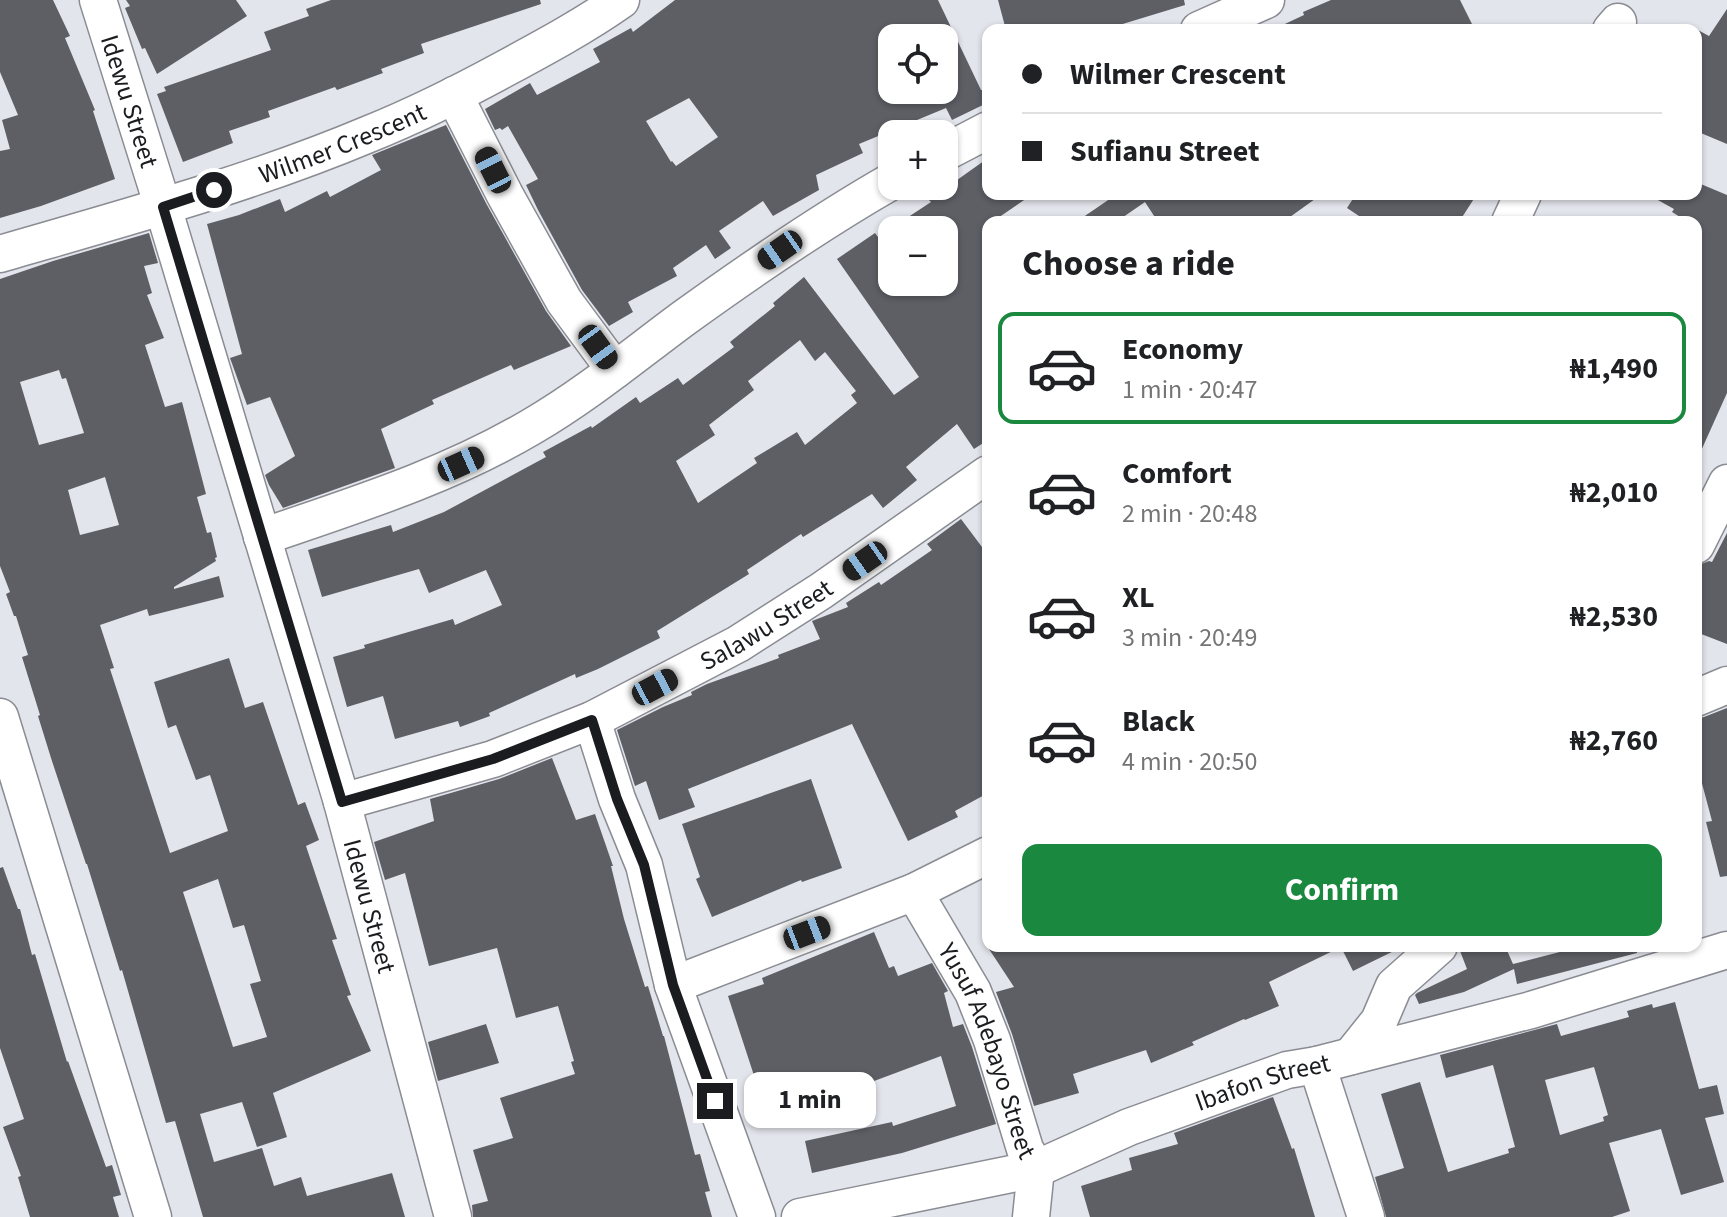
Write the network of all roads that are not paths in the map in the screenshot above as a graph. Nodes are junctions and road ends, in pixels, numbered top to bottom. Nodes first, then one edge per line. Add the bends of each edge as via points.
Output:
1 (98, 0) edge
2 (1266, 0) edge
3 (614, 2) edge
4 (1212, 24) edge
5 (454, 95) junction
6 (982, 133) edge
7 (958, 146) edge
8 (878, 189) edge
9 (163, 207) junction
10 (0, 254) edge
11 (615, 370) junction
12 (982, 478) edge
13 (1727, 483) edge
14 (1702, 533) edge
15 (262, 537) junction
16 (1727, 685) edge
17 (1702, 695) edge
18 (0, 717) edge
19 (592, 720) junction
20 (342, 802) junction
21 (982, 858) edge
22 (914, 892) junction
23 (1727, 950) edge
24 (1432, 952) edge
25 (673, 985) junction
26 (1334, 1061) junction
27 (1036, 1169) junction
28 (153, 1217) edge
29 (453, 1217) edge
30 (757, 1217) edge
31 (800, 1217) edge
32 (1031, 1217) edge
33 (1366, 1217) edge

1 - 9 street, Idewu Street
2 - 4 street
3 - 5 street, Wilmer Crescent via 560,40
5 - 9 street, Wilmer Crescent via 370,134
5 - 11 street via 564,301
6 - 7 street
8 - 11 street via 780,250
9 - 10 street, Wilmer Crescent
9 - 15 street, Idewu Street
11 - 15 street via 485,454
12 - 19 street, Salawu Street via 738,644
13 - 14 street
15 - 20 street, Idewu Street
16 - 17 street
18 - 28 street
19 - 20 street, Salawu Street via 493,759
19 - 25 street via 644,865
20 - 29 street, Idewu Street
21 - 22 street
22 - 25 street
22 - 27 street, Yusuf Adebayo Street via 973,992
23 - 26 street, Ibafon Street via 1531,1010
24 - 26 street via 1394,986 1379,1021
25 - 30 street
26 - 27 street, Ibafon Street via 1287,1070 1142,1122
26 - 33 street
27 - 31 street, Ibafon Street
27 - 32 street, Yusuf Adebayo Street

